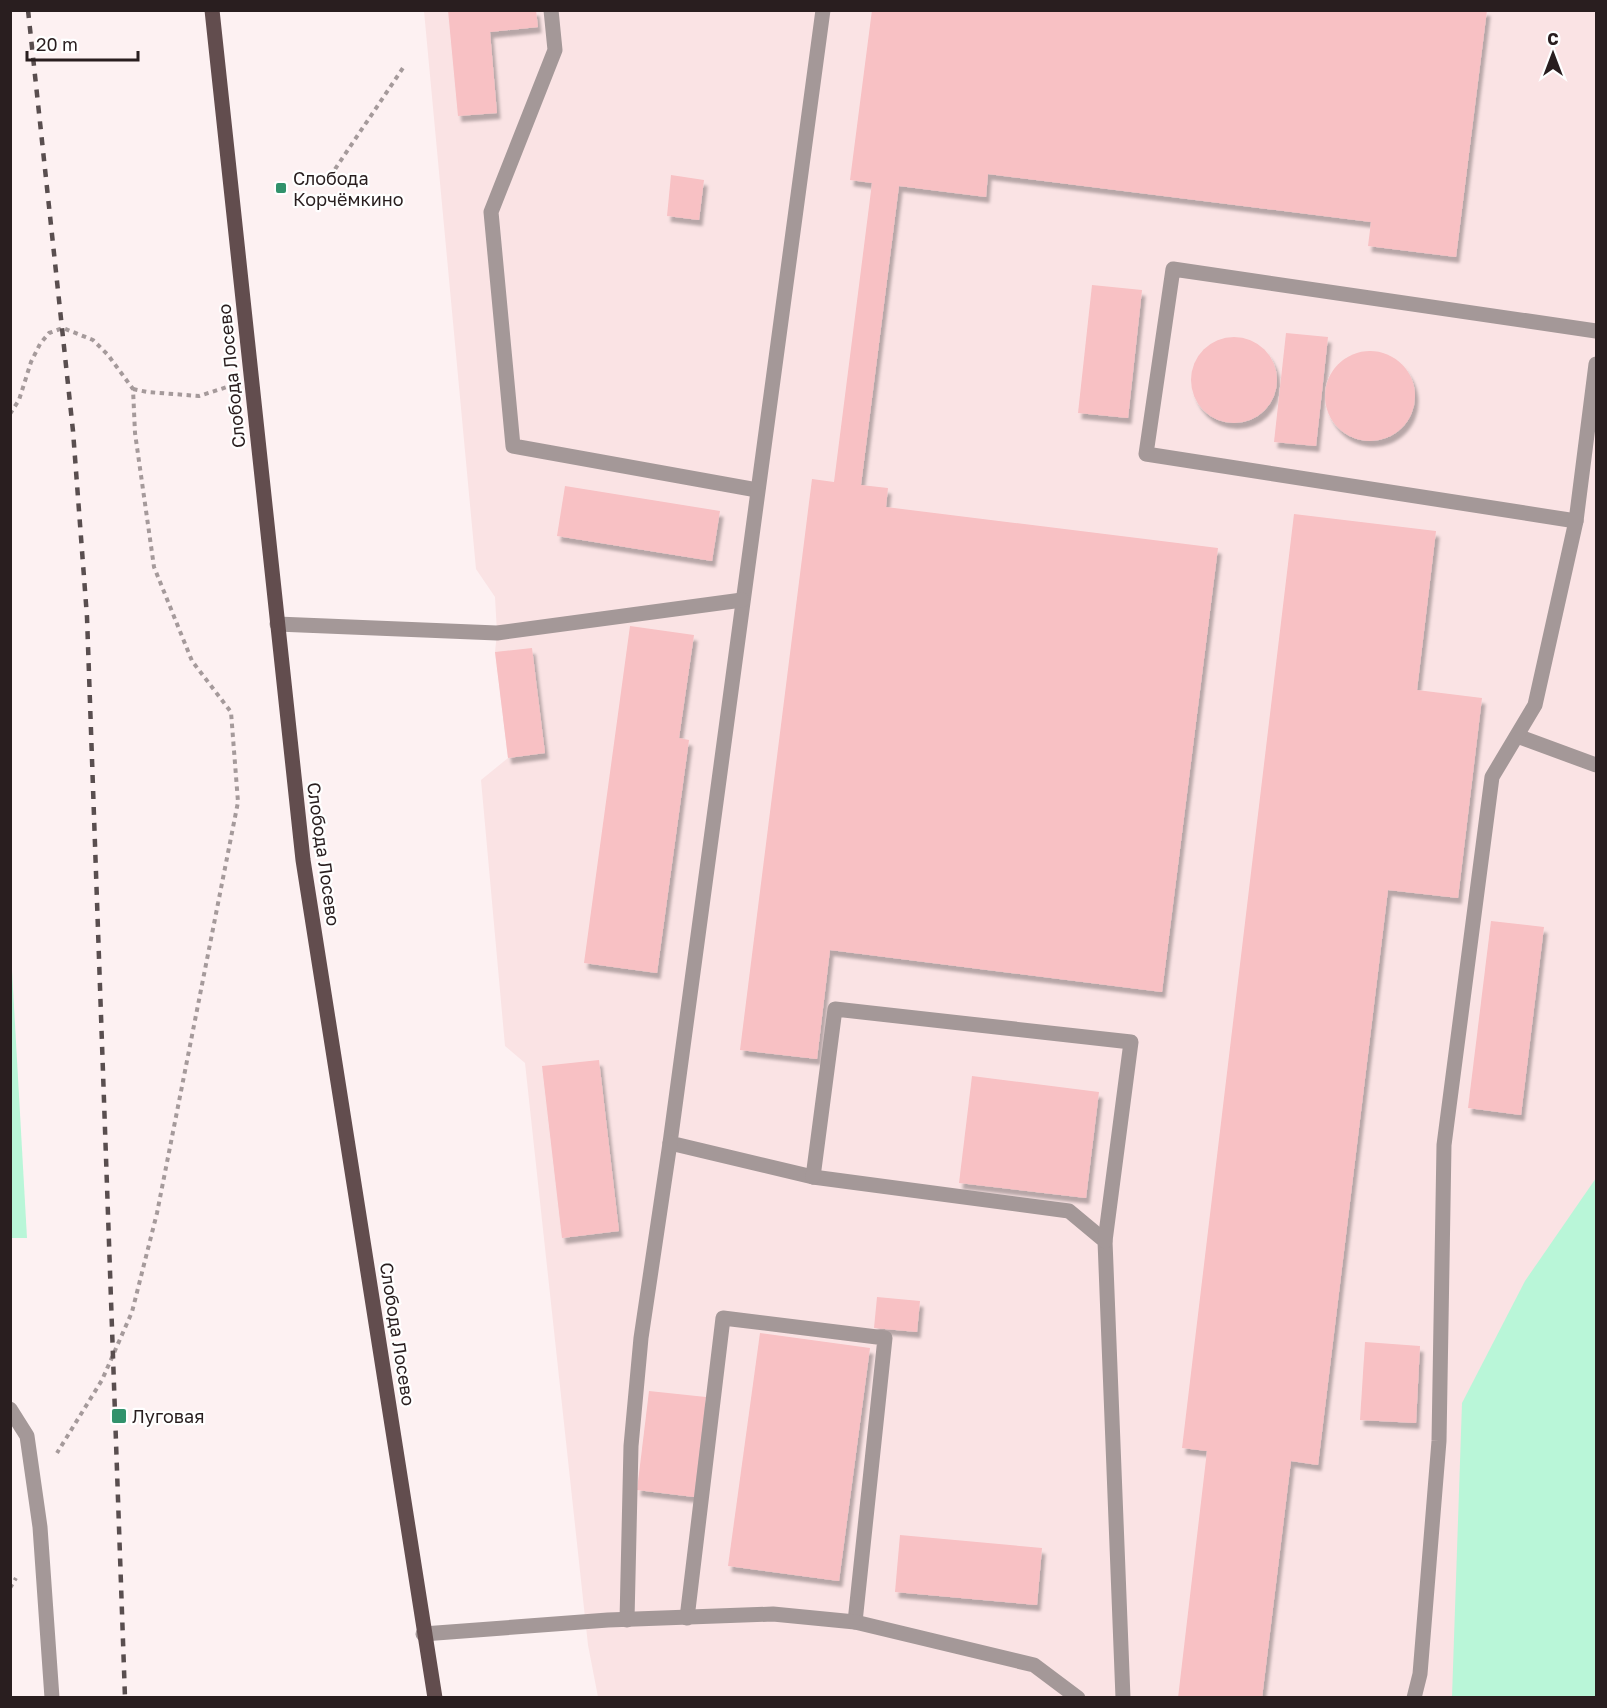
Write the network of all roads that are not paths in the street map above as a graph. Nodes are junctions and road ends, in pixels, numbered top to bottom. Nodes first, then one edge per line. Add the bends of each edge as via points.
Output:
1 (212, 10) edge
2 (551, 10) edge
3 (823, 10) edge
4 (1596, 331) edge
5 (1596, 364) edge
6 (757, 490) junction
7 (1576, 521) junction
8 (742, 600) junction
9 (277, 624) junction
10 (1517, 736) junction
11 (1596, 765) edge
12 (670, 1143) junction
13 (813, 1177) junction
14 (1105, 1241) junction
15 (10, 1410) edge
16 (687, 1618) junction
17 (627, 1620) junction
18 (855, 1622) junction
19 (423, 1634) junction
20 (52, 1698) edge
21 (435, 1698) edge
22 (1078, 1698) edge
23 (1124, 1698) edge
24 (1414, 1698) edge

1 - 9 main road, Слобода Лосево
2 - 6 street via 555,50 491,212 513,446
3 - 6 street
4 - 7 street via 1173,268 1146,454
5 - 7 street
6 - 8 street
7 - 10 street via 1535,705
8 - 9 street via 497,633
8 - 12 street
9 - 19 main road, Слобода Лосево via 303,860
10 - 11 street
10 - 24 street via 1492,777 1444,1145 1439,1441 1420,1674
12 - 13 street
12 - 17 street via 641,1338 631,1446
13 - 14 street via 1069,1211
13 - 14 street via 835,1009 1131,1042
14 - 23 street
15 - 20 street via 27,1436 40,1527
16 - 17 street
16 - 18 street via 772,1614
16 - 18 street via 723,1318 885,1338
17 - 19 street
18 - 22 street via 1034,1665
19 - 21 main road, Слобода Лосево

